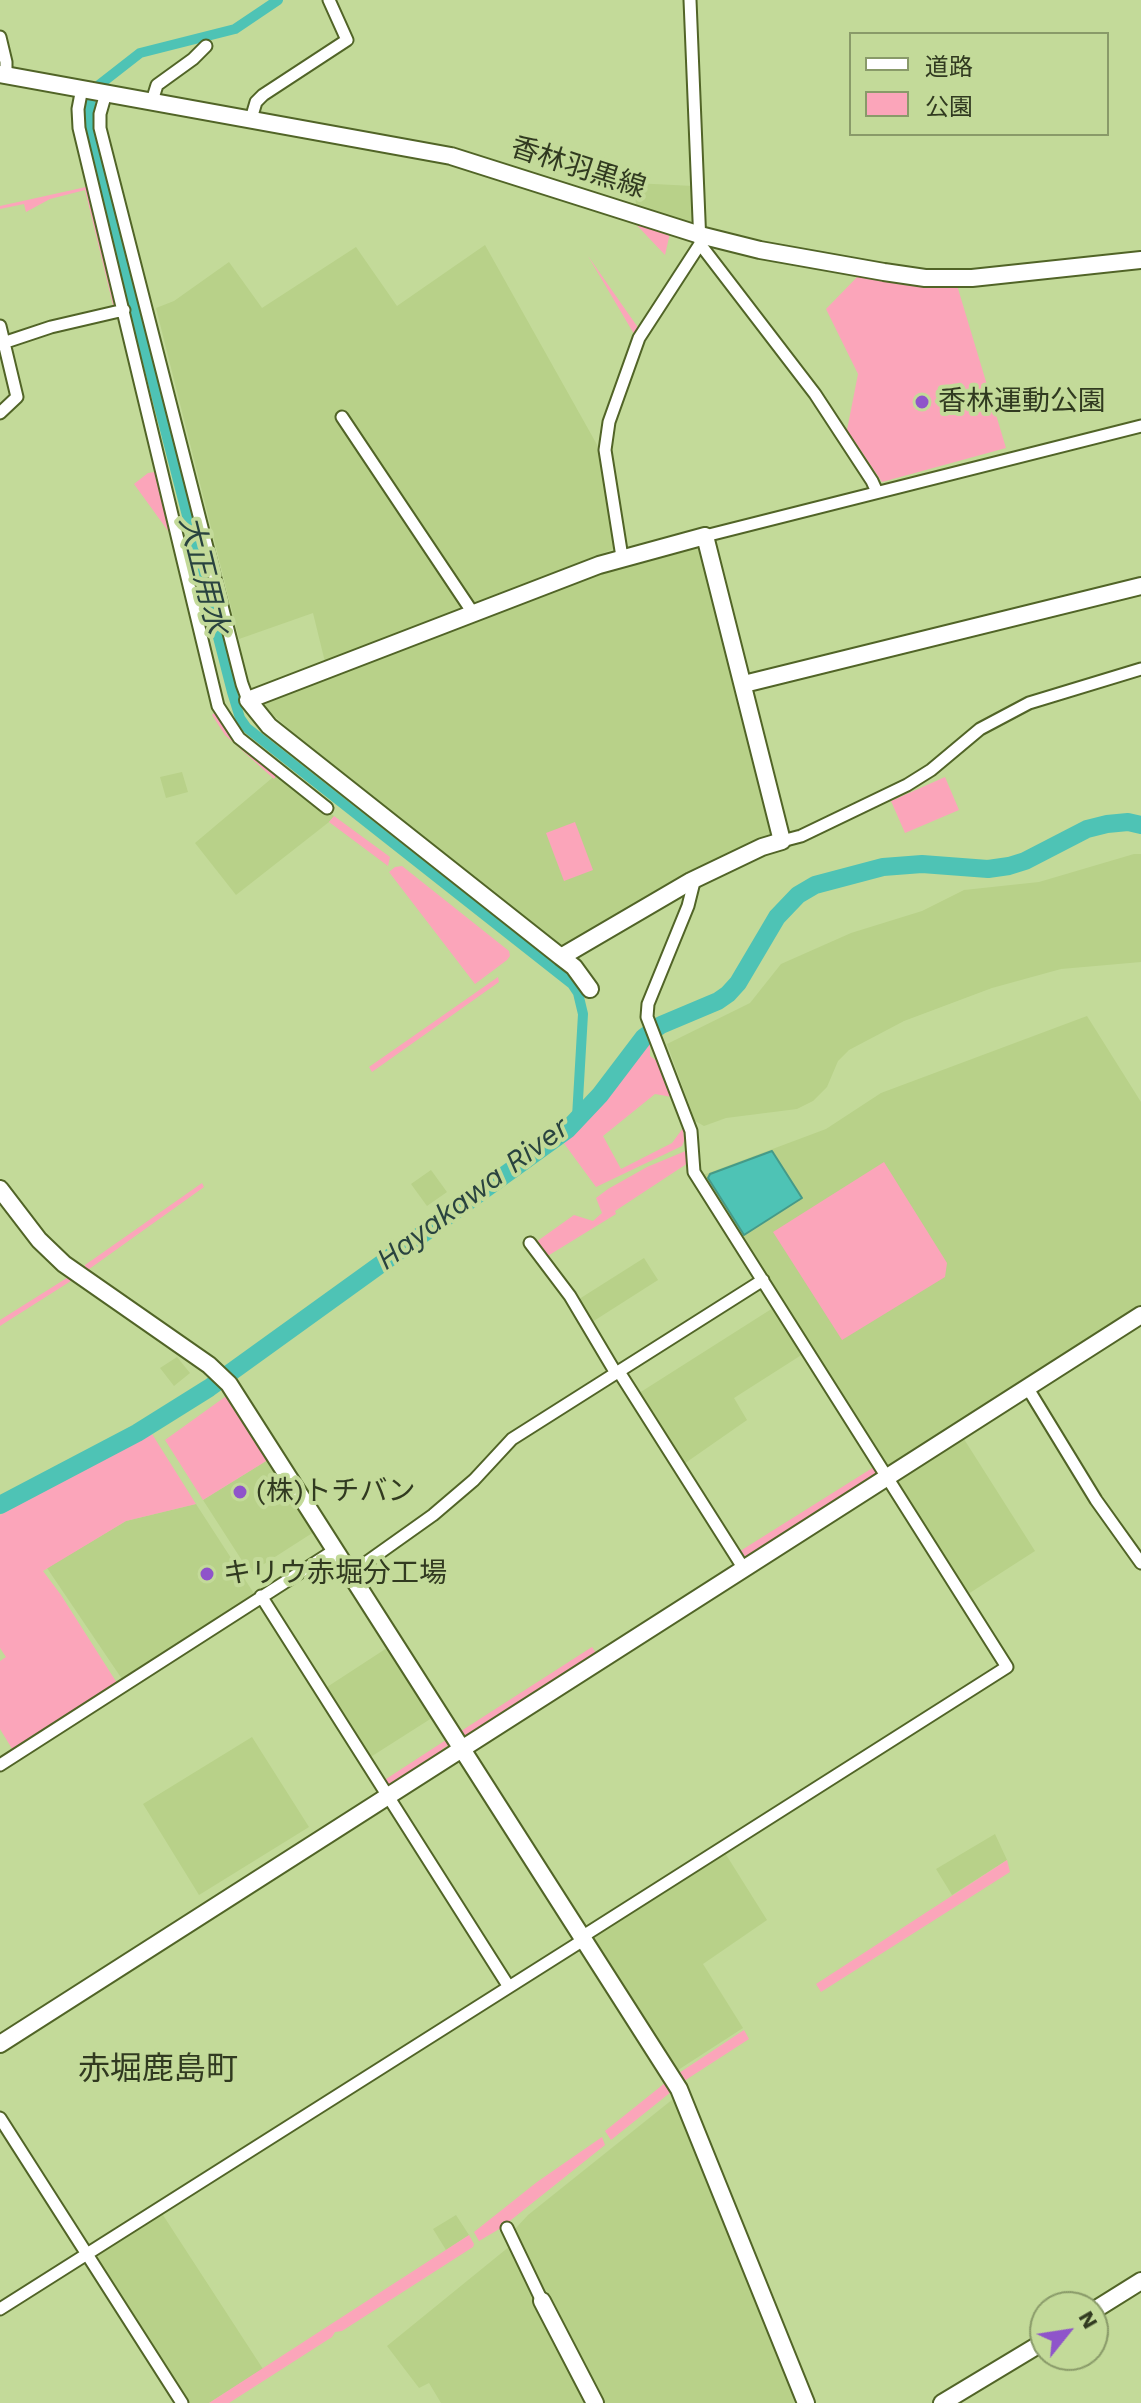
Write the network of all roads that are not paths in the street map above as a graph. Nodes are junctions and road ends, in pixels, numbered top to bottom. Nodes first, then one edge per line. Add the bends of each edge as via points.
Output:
1 (329, 0) edge
2 (690, 0) edge
3 (0, 37) edge
4 (206, 46) dead end
5 (3, 74) edge
6 (94, 90) junction
7 (152, 101) junction
8 (251, 119) junction
9 (700, 239) junction
10 (1141, 260) edge
11 (124, 310) junction
12 (0, 326) edge
13 (2, 343) edge
14 (0, 413) edge
15 (342, 417) dead end
16 (1141, 426) edge
17 (877, 492) junction
18 (705, 536) junction
19 (622, 557) junction
20 (1141, 586) edge
21 (472, 614) junction
22 (1141, 669) edge
23 (744, 684) junction
24 (248, 700) junction
25 (327, 808) dead end
26 (782, 841) junction
27 (691, 881) junction
28 (561, 957) junction
29 (590, 989) dead end
30 (0, 1189) edge
31 (530, 1243) dead end
32 (763, 1280) junction
33 (1141, 1315) edge
34 (618, 1373) junction
35 (1027, 1387) junction
36 (887, 1478) junction
37 (335, 1550) junction
38 (1141, 1563) edge
39 (744, 1569) junction
40 (350, 1574) junction
41 (261, 1596) junction
42 (462, 1749) junction
43 (0, 1765) edge
44 (389, 1795) junction
45 (582, 1938) junction
46 (509, 1987) junction
47 (0, 2044) edge
48 (0, 2118) edge
49 (507, 2228) dead end
50 (87, 2254) junction
51 (1141, 2281) edge
52 (542, 2301) joint
53 (1109, 2301) edge
54 (0, 2309) edge
55 (1029, 2351) edge
56 (182, 2403) edge
57 (595, 2403) edge
58 (806, 2403) edge
59 (942, 2403) edge

1 - 8 street via 347,40 263,95
2 - 9 street
3 - 5 street
4 - 7 street via 157,85
5 - 6 street, 香林羽黒線
6 - 7 street, 香林羽黒線
6 - 11 street via 78,109 79,128
6 - 24 street
7 - 8 street, 香林羽黒線
8 - 9 street, 香林羽黒線 via 468,161
9 - 10 street, 香林羽黒線 via 925,278
9 - 17 street via 815,394
9 - 19 street via 639,338 609,422 605,450
11 - 13 street
11 - 25 street via 218,706 239,738
12 - 13 street
13 - 14 street via 17,397
15 - 21 street
16 - 17 street
17 - 18 street
18 - 19 street
18 - 23 street
19 - 21 street
20 - 23 street
21 - 24 street
22 - 26 street via 1029,703 980,729 907,785
23 - 26 street
24 - 28 street via 269,726
26 - 27 street
27 - 28 street
27 - 32 street via 688,906 647,1017 691,1131 694,1172
28 - 29 street
30 - 37 street via 64,1264 229,1384
31 - 34 street
32 - 34 street
32 - 36 street
33 - 35 street
34 - 39 street
34 - 40 street via 512,1439 433,1515
35 - 36 street
35 - 38 street
36 - 39 street
36 - 45 street via 1007,1667
37 - 40 street
37 - 41 street
39 - 42 street
40 - 42 street
41 - 43 street
41 - 44 street
42 - 44 street
42 - 45 street
44 - 46 street
44 - 47 street
45 - 46 street
45 - 58 street via 685,2101
46 - 50 street
48 - 50 street
49 - 52 street
50 - 54 street
50 - 56 street
51 - 53 street
52 - 57 street
55 - 59 street

